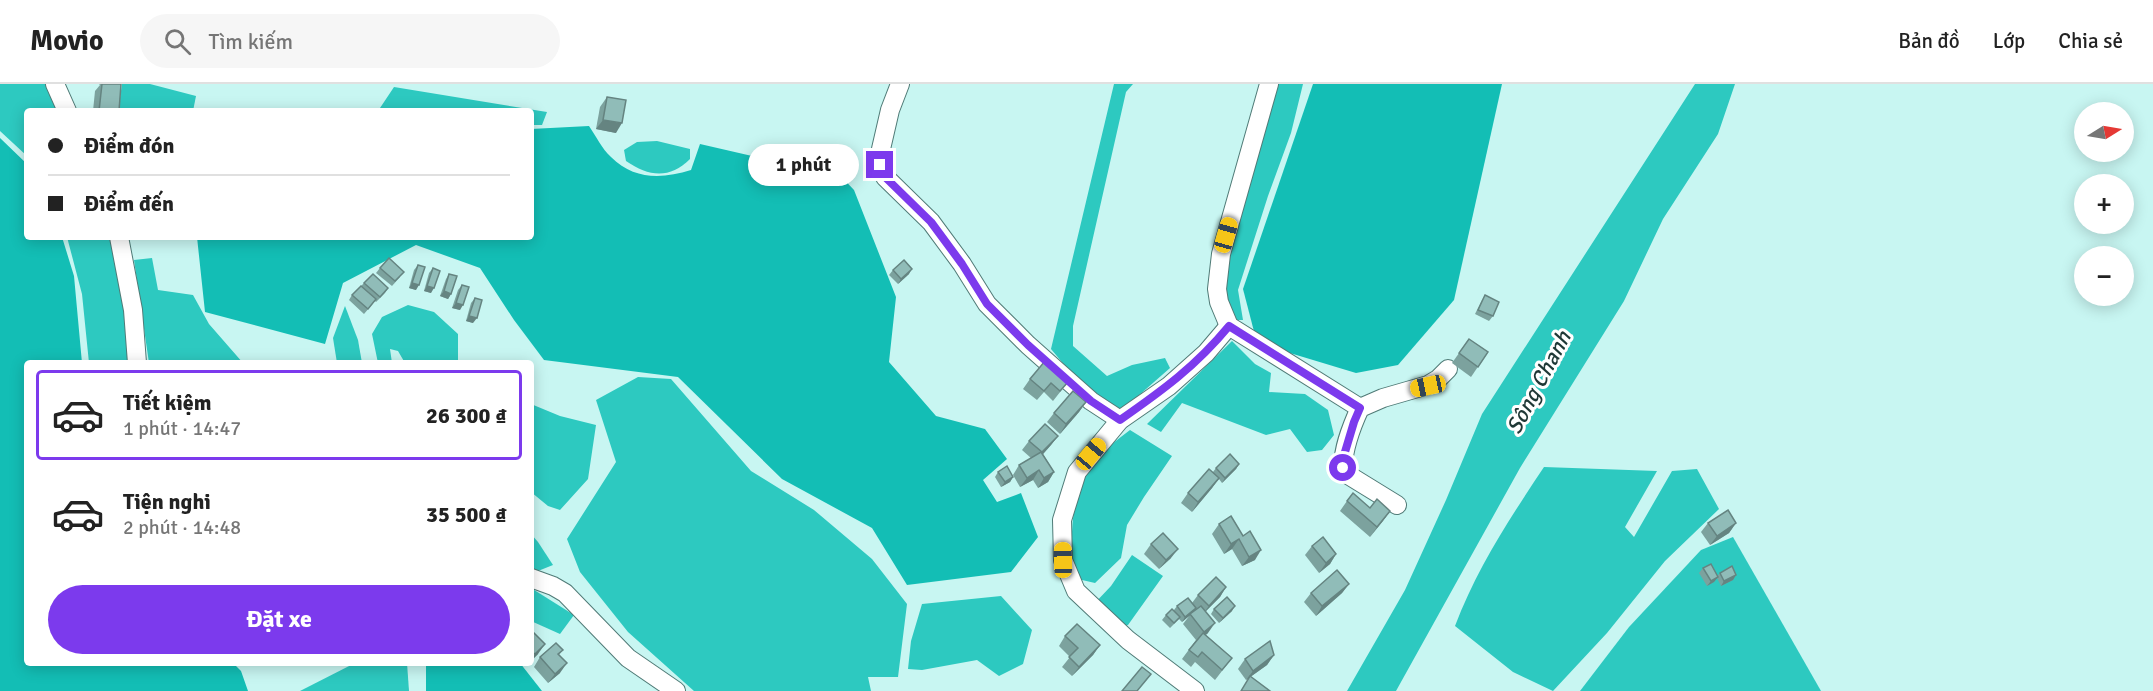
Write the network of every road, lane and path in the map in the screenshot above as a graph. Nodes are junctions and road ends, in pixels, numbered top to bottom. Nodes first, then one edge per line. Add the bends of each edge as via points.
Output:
1 (55, 84) edge
2 (900, 84) edge
3 (1269, 84) edge
4 (66, 108) edge
5 (120, 240) edge
6 (1229, 326) junction
7 (137, 360) edge
8 (1448, 369) dead end
9 (1360, 408) junction
10 (1120, 420) junction
11 (1397, 505) dead end
12 (534, 579) edge
13 (676, 691) edge
14 (1195, 691) edge

1 - 4 street
2 - 10 street via 881,148 880,165 885,177 931,222 987,304 1091,401
3 - 6 street via 1221,254 1217,289
5 - 7 street via 133,310
6 - 9 street
6 - 10 street via 1169,386
8 - 9 street via 1428,386
9 - 11 street via 1342,462 1344,473
10 - 14 street via 1077,472 1062,520 1063,560 1076,591 1128,640
12 - 13 street via 565,592 628,658

